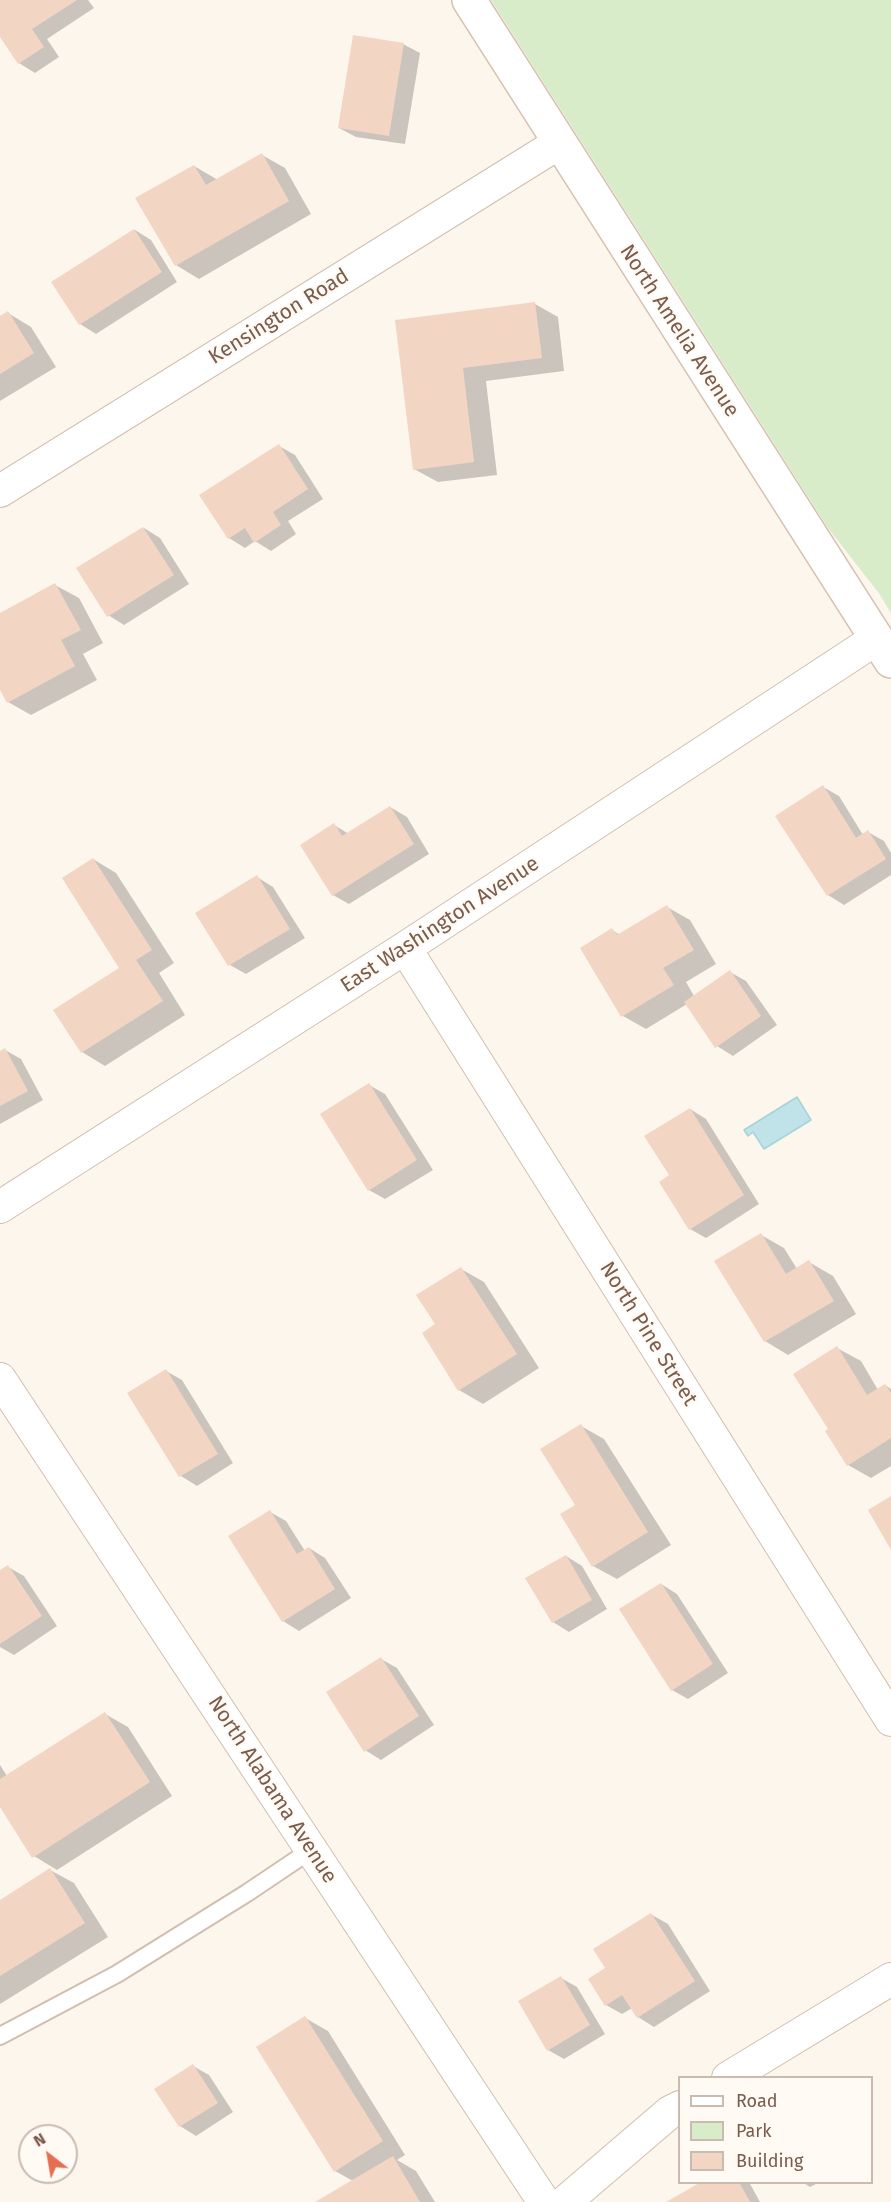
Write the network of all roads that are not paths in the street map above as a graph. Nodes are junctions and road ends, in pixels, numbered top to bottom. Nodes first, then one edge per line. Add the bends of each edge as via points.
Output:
1 (469, 0) edge
2 (559, 143) junction
3 (0, 491) edge
4 (884, 650) edge
5 (405, 948) junction
6 (0, 1207) edge
7 (0, 1379) edge
8 (891, 1720) edge
9 (311, 1850) junction
10 (891, 1978) edge
11 (0, 2036) edge
12 (731, 2076) edge
13 (678, 2108) edge
14 (544, 2202) edge
15 (565, 2202) edge

1 - 2 main road, North Amelia Avenue
2 - 3 street, Kensington Road
2 - 4 main road, North Amelia Avenue
4 - 5 street, East Washington Avenue
5 - 6 street, East Washington Avenue
5 - 8 street, North Pine Street
7 - 9 street, North Alabama Avenue
9 - 11 lane via 117,1974
9 - 14 street, North Alabama Avenue
10 - 12 street
13 - 15 street

